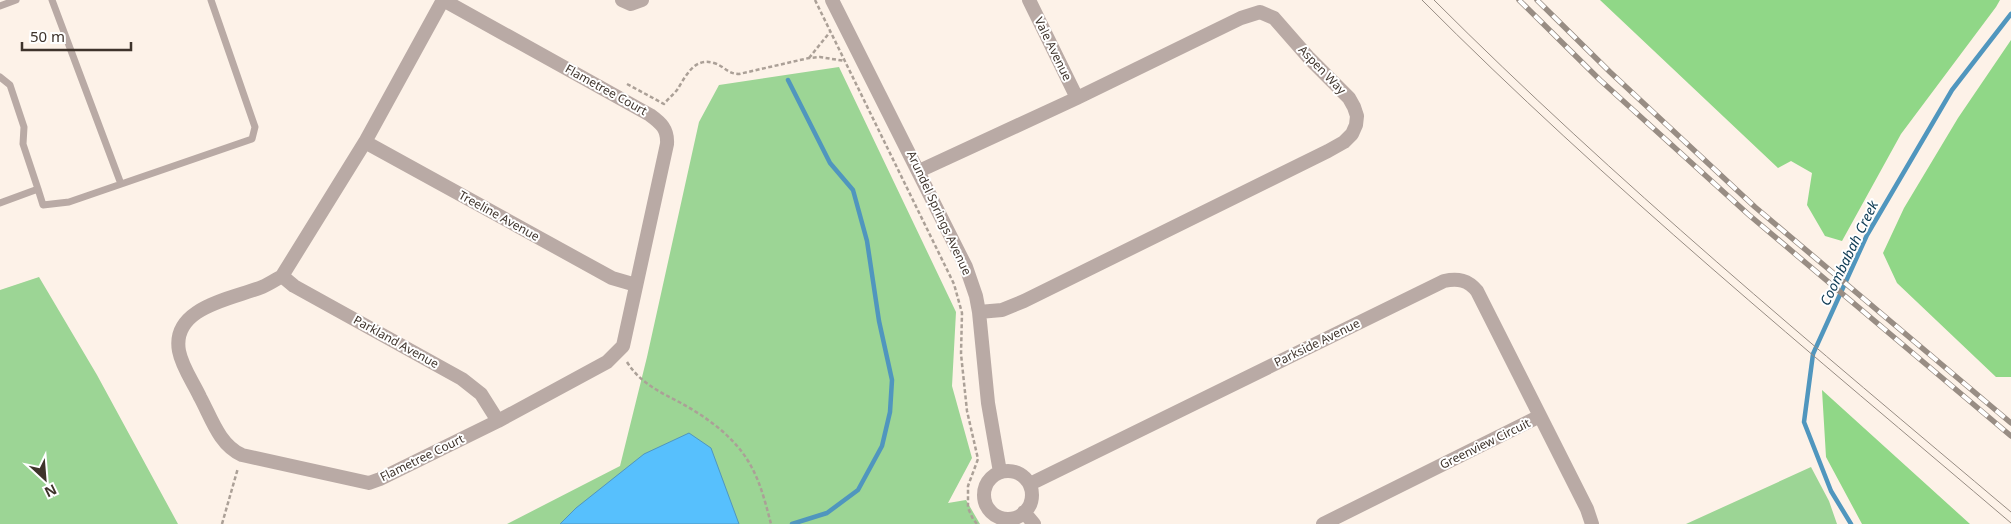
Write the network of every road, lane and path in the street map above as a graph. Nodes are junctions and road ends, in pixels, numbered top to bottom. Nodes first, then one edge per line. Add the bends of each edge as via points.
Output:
1 (16, 0) edge
2 (52, 0) edge
3 (211, 0) edge
4 (443, 0) edge
5 (622, 0) edge
6 (642, 0) edge
7 (815, 0) edge
8 (832, 0) edge
9 (1029, 0) edge
10 (0, 6) edge
11 (830, 32) junction
12 (809, 58) junction
13 (845, 61) junction
14 (0, 77) edge
15 (620, 81) dead end
16 (1078, 98) junction
17 (364, 142) junction
18 (919, 171) junction
19 (121, 184) junction
20 (38, 189) junction
21 (0, 203) edge
22 (282, 276) junction
23 (636, 285) junction
24 (979, 312) junction
25 (619, 350) junction
26 (1540, 416) junction
27 (498, 421) junction
28 (242, 455) junction
29 (1000, 472) junction
30 (1030, 484) junction
31 (1024, 512) junction
32 (222, 524) edge
33 (771, 524) edge
34 (977, 524) edge
35 (1034, 524) edge
36 (1323, 524) edge
37 (1592, 524) edge

1 - 10 lane
2 - 19 lane
3 - 19 lane via 255,127 252,139
4 - 17 street, Flametree Court
4 - 23 street, Flametree Court via 650,115 665,128 667,144
5 - 6 street via 631,4
7 - 11 path
8 - 18 street, Arundel Springs Avenue
9 - 16 street, Vale Avenue
11 - 12 path
11 - 13 path
12 - 13 path via 820,56
12 - 15 path via 739,74 728,72 716,63 698,64 690,69 664,104
13 - 34 path via 954,284 962,312 961,354 967,411 978,459 968,486 968,508
14 - 20 lane via 10,85 24,126 23,144
16 - 18 street, Aspen Way
16 - 24 street, Aspen Way via 1241,18 1260,12 1274,18 1349,98 1357,116 1352,134 1319,156 1024,301 1002,310
17 - 22 street, Flametree Court
17 - 23 street, Treeline Avenue via 612,278
18 - 24 street, Arundel Springs Avenue via 966,268
19 - 20 lane via 70,202 43,205
20 - 21 lane
22 - 27 street, Parkland Avenue via 294,286 462,379 482,394
22 - 28 street, Flametree Court via 195,313 186,320 178,342 184,365 219,433 232,450
23 - 25 street, Flametree Court via 623,346
24 - 29 street, Arundel Springs Avenue via 988,403
25 - 27 street, Flametree Court via 607,362
25 - 33 path via 632,369 653,389 710,421 733,441 751,466 762,490
26 - 30 street, Parkside Avenue via 1477,291 1471,284 1454,279 1444,281
26 - 36 street, Greenview Circuit
26 - 37 street, Greenview Circuit
27 - 28 street, Flametree Court via 369,483
28 - 32 path
29 - 30 street via 1017,472
29 - 31 street via 984,488 985,504 1002,518 1010,519
30 - 31 street via 1032,499
31 - 35 street

